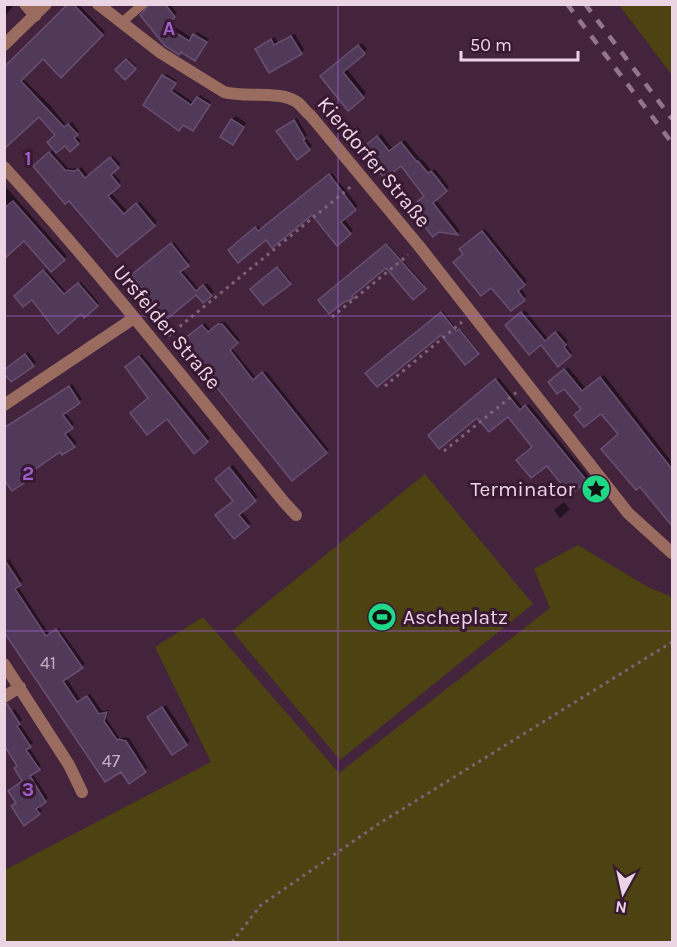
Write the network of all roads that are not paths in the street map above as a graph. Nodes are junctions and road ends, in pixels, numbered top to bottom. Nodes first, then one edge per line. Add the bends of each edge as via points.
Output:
1 (26, 4) edge
2 (46, 4) edge
3 (98, 4) edge
4 (143, 4) edge
5 (35, 16) junction
6 (121, 23) junction
7 (4, 45) edge
8 (4, 167) edge
9 (134, 318) junction
10 (4, 405) edge
11 (296, 515) dead end
12 (672, 553) edge
13 (4, 664) edge
14 (20, 687) junction
15 (4, 697) edge
16 (82, 792) dead end

1 - 5 street
2 - 5 street
3 - 6 street, Kierdorfer Straße
4 - 6 lane
5 - 7 street
6 - 12 street, Kierdorfer Straße via 224,92 285,97 297,102 419,246 628,513
8 - 9 street, Ursfelder Straße
9 - 10 street
9 - 11 street, Ursfelder Straße
13 - 14 street
14 - 15 street
14 - 16 street

